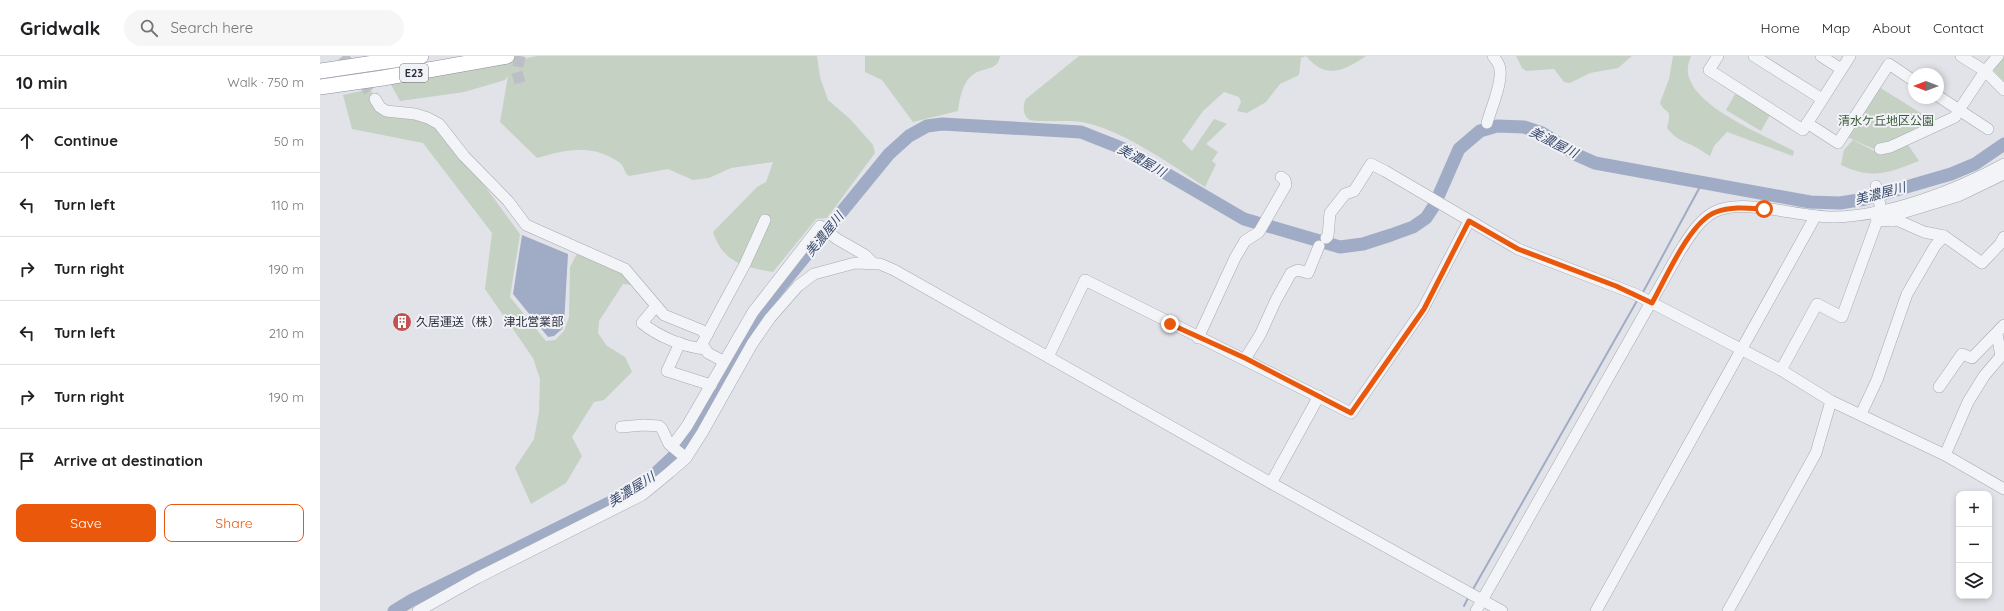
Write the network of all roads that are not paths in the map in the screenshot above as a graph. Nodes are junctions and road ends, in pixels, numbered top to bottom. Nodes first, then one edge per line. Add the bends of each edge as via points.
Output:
1 (421, 56) edge
2 (507, 56) edge
3 (1493, 56) edge
4 (1718, 56) edge
5 (1754, 56) edge
6 (1821, 56) edge
7 (1850, 56) edge
8 (1961, 56) edge
9 (1998, 56) edge
10 (1892, 60) edge
11 (1841, 69) junction
12 (320, 71) edge
13 (1985, 71) junction
14 (1908, 75) edge
15 (320, 87) edge
16 (2004, 90) edge
17 (375, 99) tunnel mouth
18 (1822, 99) junction
19 (1944, 100) edge
20 (1960, 110) junction
21 (1487, 123) dead end
22 (1807, 123) junction
23 (1988, 129) dead end
24 (1880, 149) dead end
25 (2004, 164) edge
26 (2004, 174) edge
27 (1281, 176) dead end
28 (1876, 186) dead end
29 (1878, 212) junction
30 (1815, 217) junction
31 (765, 220) dead end
32 (1469, 221) junction
33 (1892, 221) junction
34 (1944, 236) junction
35 (2003, 243) edge
36 (873, 263) junction
37 (1652, 303) junction
38 (656, 306) junction
39 (2004, 325) edge
40 (1997, 334) junction
41 (707, 335) junction
42 (1198, 338) junction
43 (680, 343) junction
44 (705, 349) junction
45 (1741, 349) junction
46 (2002, 356) edge
47 (1048, 357) junction
48 (1245, 358) junction
49 (723, 361) junction
50 (1781, 370) junction
51 (711, 385) junction
52 (1940, 387) dead end
53 (1319, 396) junction
54 (1831, 401) junction
55 (1861, 414) junction
56 (621, 427) dead end
57 (672, 447) junction
58 (1945, 455) junction
59 (684, 457) junction
60 (1271, 483) junction
61 (2004, 489) edge
62 (1483, 600) junction
63 (419, 611) edge
64 (1476, 611) edge
65 (1502, 611) edge
66 (1596, 611) edge
67 (1728, 611) edge

1 - 12 highway, E23
2 - 15 highway, E23
3 - 21 street via 1499,64 1500,73
4 - 22 street via 1709,70 1803,130
5 - 18 street
6 - 11 street
7 - 11 street
8 - 13 street
9 - 13 street
10 - 14 street
10 - 22 street via 1838,143
11 - 18 street
13 - 16 street
13 - 20 street
17 - 38 street via 386,111 415,114 439,124 464,156 508,201 526,225 625,269
18 - 22 street
19 - 20 street
20 - 23 street
20 - 24 street via 1956,118
25 - 29 street via 1962,186
26 - 33 street via 1958,196 1892,216
27 - 42 street via 1286,180 1286,185 1266,222 1259,232 1245,241 1235,258
28 - 29 street
29 - 30 street
29 - 33 street
29 - 50 street via 1842,317 1817,304
30 - 37 street via 1742,207 1714,212 1694,230
30 - 45 street
31 - 41 street
32 - 37 street via 1518,249 1616,286
32 - 48 street via 1371,164 1354,192 1346,194 1330,213 1328,236 1308,273 1298,270 1291,273 1260,335
32 - 53 street via 1424,309 1351,413
33 - 34 street via 1897,220 1924,232
34 - 35 street via 1982,263
34 - 55 street via 1935,246 1907,294 1877,380
36 - 47 street via 894,270
36 - 49 street via 820,226 753,312
36 - 59 street via 838,267 814,274 798,286 770,318 752,344 702,433
37 - 45 street
37 - 62 street
38 - 41 street via 664,315 701,330
38 - 43 street via 642,323 651,331
39 - 40 street
40 - 46 street
40 - 52 street via 1972,358 1962,354
41 - 44 street via 702,344
42 - 47 street via 1085,280
42 - 48 street
43 - 44 street
43 - 51 street via 667,371
44 - 49 street
45 - 50 street
45 - 66 street
46 - 58 street via 1984,376 1968,402
47 - 60 street
48 - 53 street
49 - 51 street
50 - 54 street
51 - 57 street
53 - 60 street
54 - 55 street
54 - 67 street via 1816,453
55 - 58 street
56 - 57 street via 659,426
57 - 59 street
58 - 61 street
59 - 63 street via 642,495 477,578
60 - 62 street
62 - 64 street
62 - 65 street

